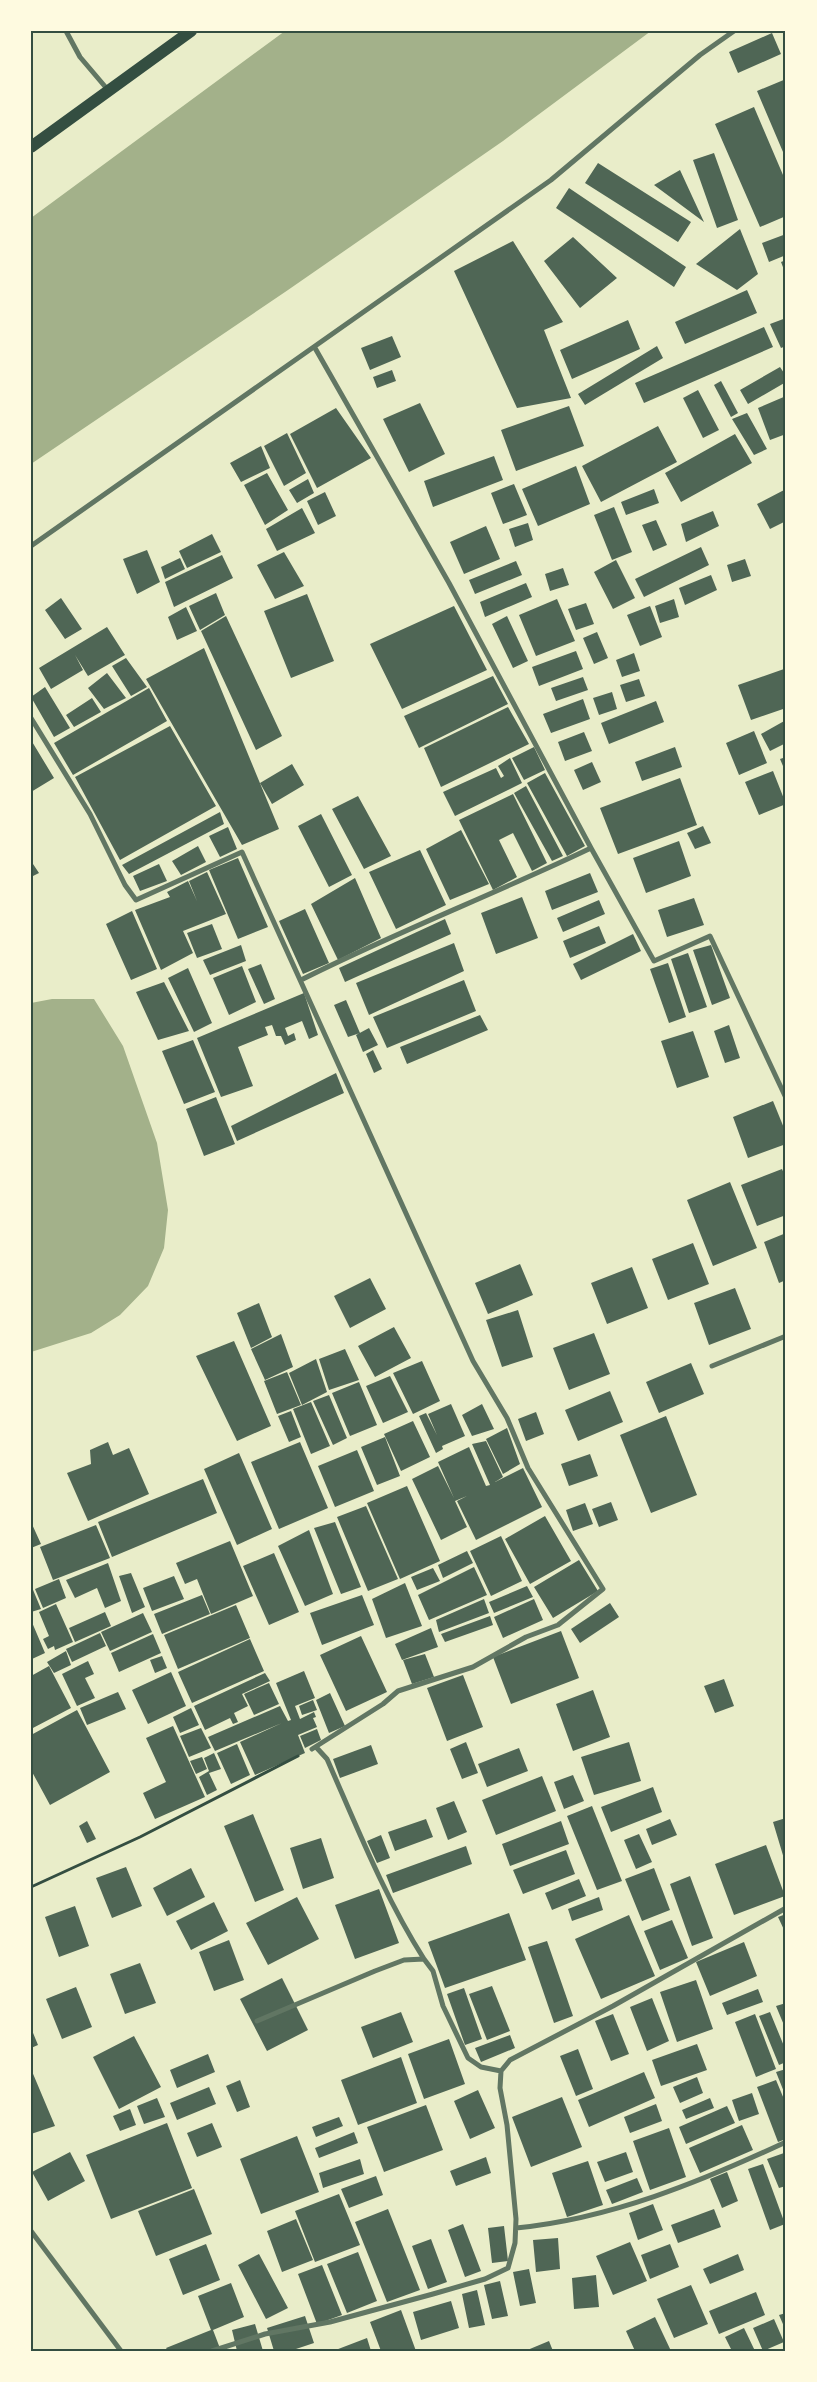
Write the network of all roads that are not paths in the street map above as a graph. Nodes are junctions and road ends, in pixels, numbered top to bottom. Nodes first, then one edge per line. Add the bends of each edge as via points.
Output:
1 (66, 31) edge
2 (191, 31) edge
3 (734, 31) edge
4 (108, 90) junction
5 (31, 148) edge
6 (315, 348) junction
7 (31, 546) edge
8 (31, 718) edge
9 (591, 848) junction
10 (301, 980) junction
11 (786, 1098) edge
12 (786, 1336) edge
13 (712, 1366) dead end
14 (786, 1908) edge
15 (424, 1959) junction
16 (257, 2021) dead end
17 (501, 2070) junction
18 (786, 2142) edge
19 (516, 2228) junction
20 (31, 2231) edge
21 (121, 2351) edge
22 (212, 2351) edge

1 - 4 street via 80,57
2 - 4 main road
3 - 6 street via 700,55 551,180
4 - 5 main road
6 - 7 street
6 - 9 street via 449,583
8 - 10 street via 90,814 125,885 136,900 242,852
9 - 10 street
9 - 11 street via 654,961 710,936
10 - 15 street via 473,1361 507,1418 528,1468 603,1589 558,1625 526,1637 473,1666 398,1691 314,1748 327,1759 380,1883 402,1926
12 - 13 street
14 - 17 street via 510,2060
15 - 16 street via 404,1960
15 - 17 street via 433,1971 443,2006 468,2058 481,2068
17 - 19 street via 500,2088 508,2125
18 - 19 street via 670,2191 624,2206 557,2224
19 - 22 street via 508,2268 485,2279 330,2322 265,2334
20 - 21 street

